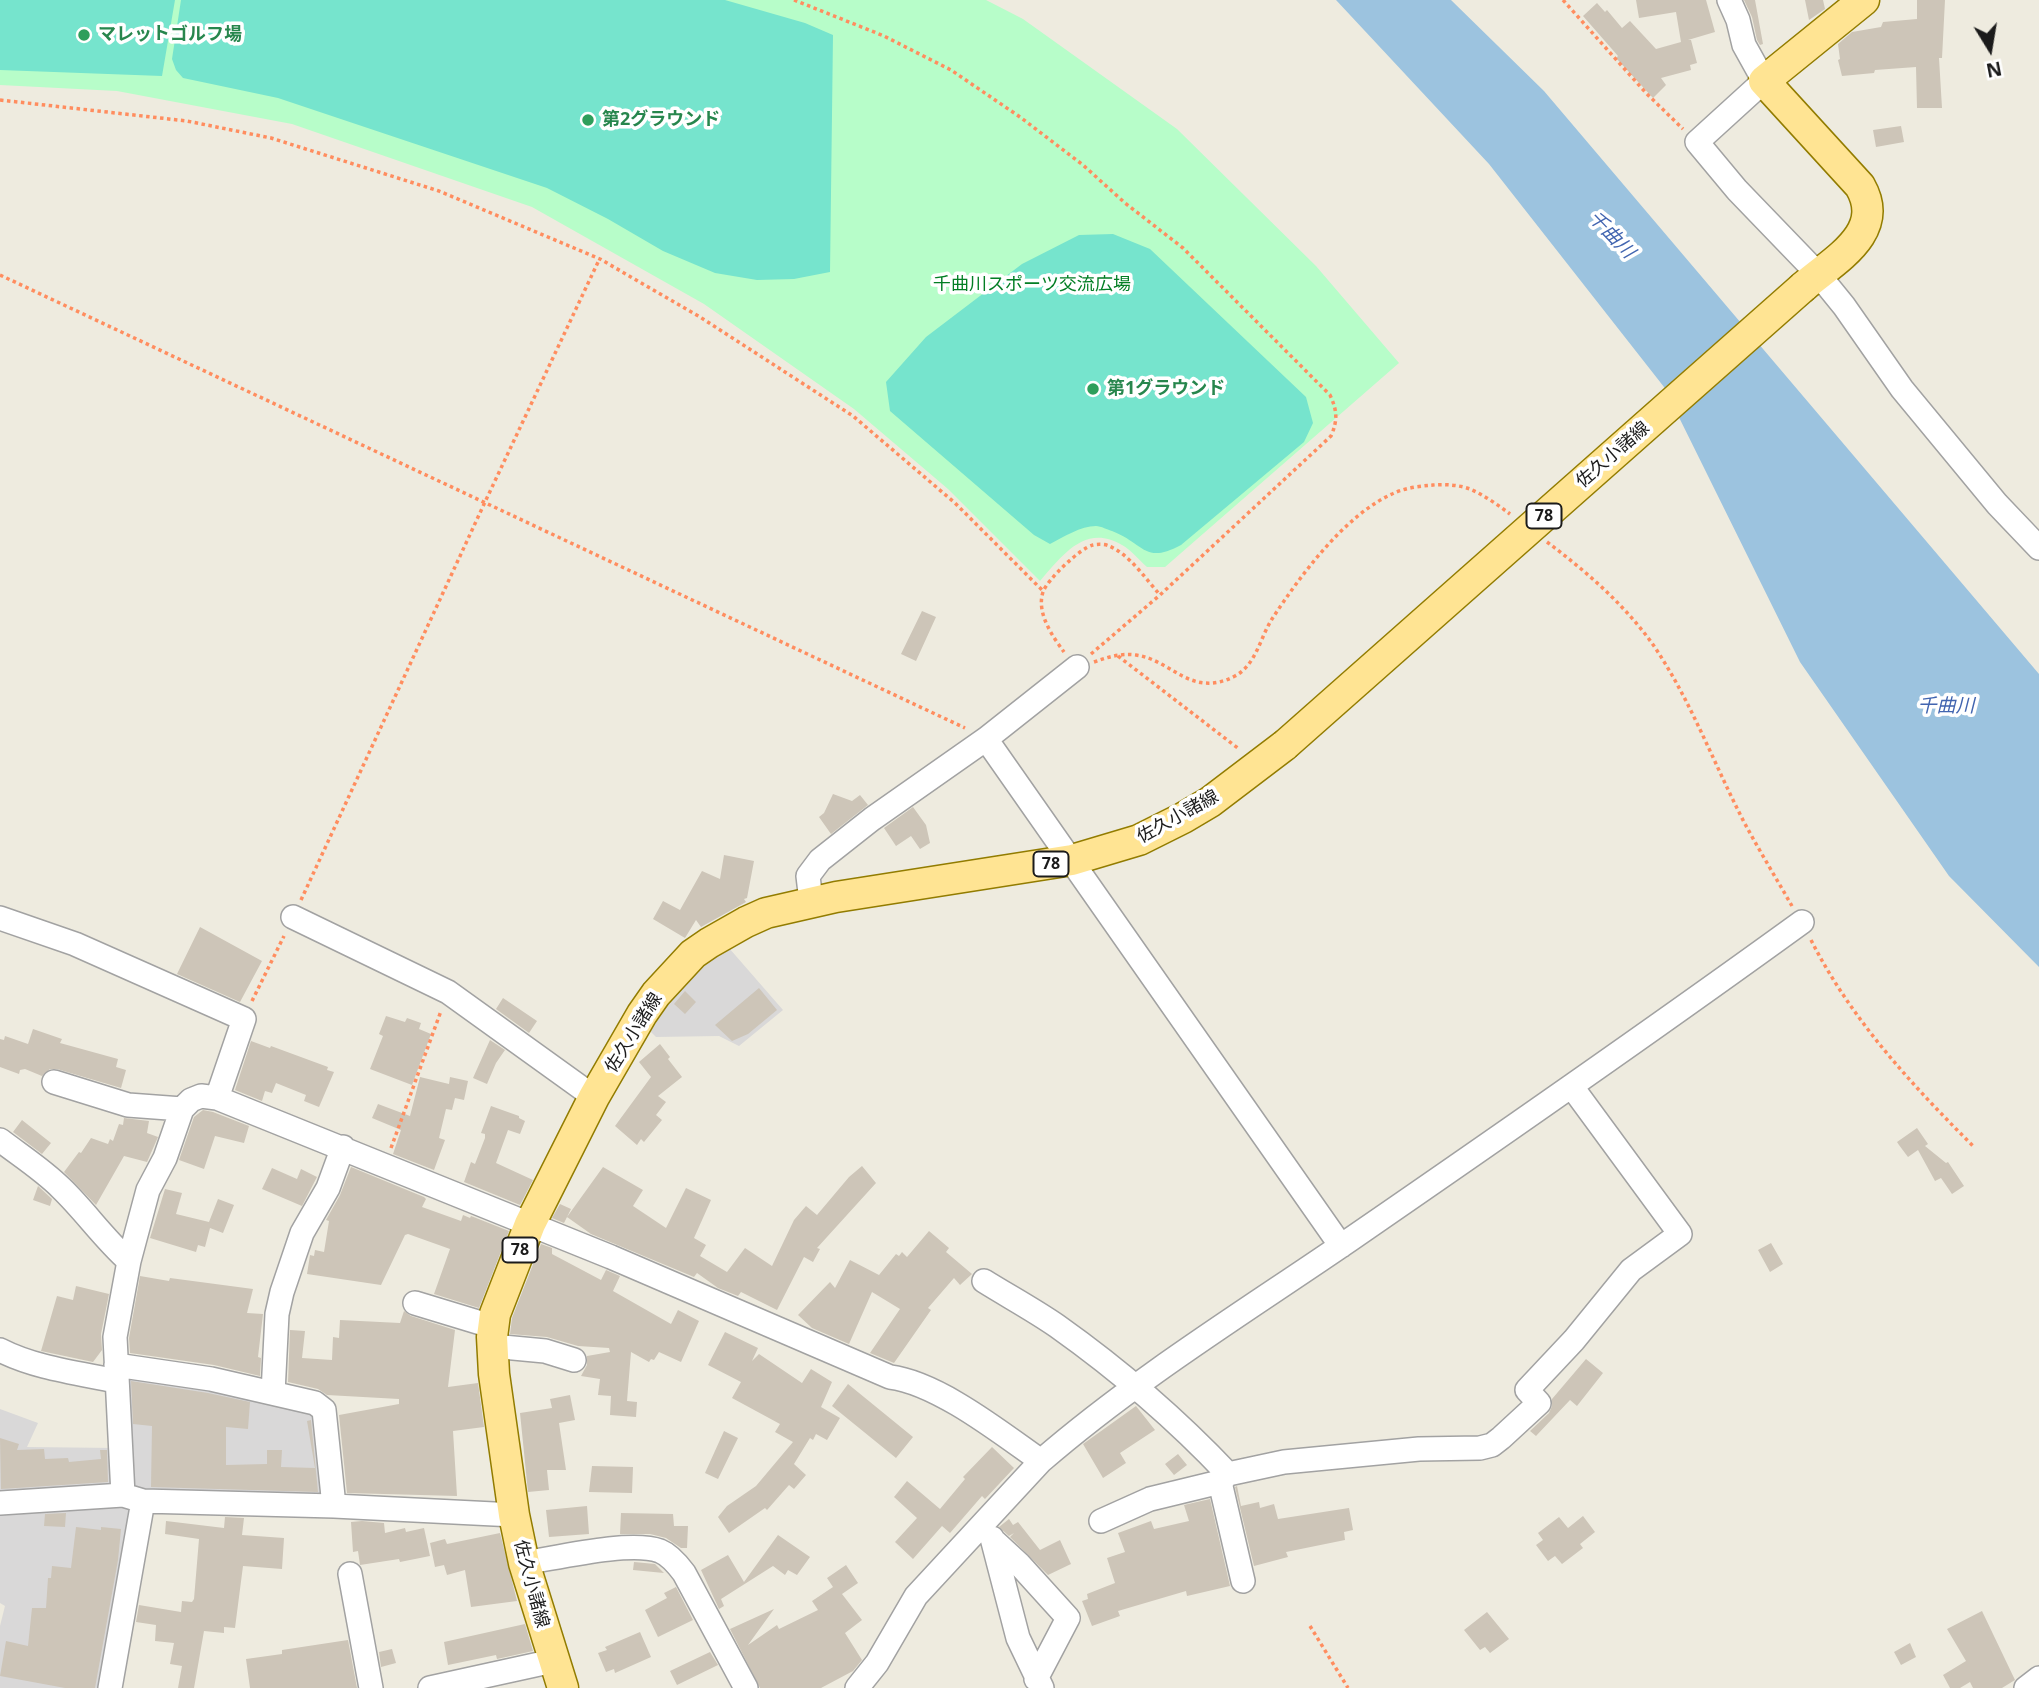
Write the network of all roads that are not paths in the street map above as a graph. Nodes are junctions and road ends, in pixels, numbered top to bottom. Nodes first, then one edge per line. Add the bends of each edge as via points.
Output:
1 (1729, 0) edge
2 (1864, 0) edge
3 (1764, 81) junction
4 (1811, 280) junction
5 (2039, 548) edge
6 (1077, 667) road end
7 (986, 739) junction
8 (1072, 860) junction
9 (811, 901) junction
10 (293, 917) road end
11 (0, 918) edge
12 (1802, 922) road end
13 (54, 1082) dead end
14 (1573, 1087) junction
15 (594, 1097) junction
16 (217, 1098) junction
17 (182, 1109) junction
18 (0, 1140) edge
19 (343, 1147) junction
20 (530, 1224) junction
21 (1341, 1246) junction
22 (129, 1261) junction
23 (984, 1282) dead end
24 (415, 1303) dead end
25 (493, 1336) junction
26 (0, 1350) edge
27 (574, 1360) dead end
28 (116, 1373) junction
29 (1135, 1386) junction
30 (273, 1393) junction
31 (1041, 1461) junction
32 (1224, 1478) junction
33 (133, 1498) junction
34 (0, 1503) edge
35 (334, 1506) junction
36 (514, 1515) junction
37 (1101, 1521) dead end
38 (988, 1532) junction
39 (524, 1563) junction
40 (350, 1574) dead end
41 (1243, 1581) dead end
42 (558, 1674) edge
43 (2039, 1678) edge
44 (1039, 1683) edge
45 (110, 1688) edge
46 (371, 1688) edge
47 (430, 1688) edge
48 (746, 1688) edge
49 (857, 1688) edge
50 (2026, 1688) edge

1 - 3 street via 1744,45
2 - 3 main road
3 - 4 main road, 佐久小諸線 / 78 via 1860,186 1867,201 1863,233
3 - 4 street via 1697,142
4 - 5 street via 1997,505
4 - 8 main road, 佐久小諸線 / 78, bridge via 1261,764 1210,802 1159,831
6 - 7 street
7 - 8 street
7 - 9 street via 820,860 808,876
8 - 9 main road, 佐久小諸線 / 78
8 - 21 street
9 - 15 main road, 佐久小諸線 / 78 via 746,922 694,954 642,1014
10 - 15 street via 448,992
11 - 16 street via 75,944 244,1019
12 - 14 street
13 - 17 street via 128,1105
14 - 21 street
14 - 32 street via 1680,1234 1631,1270 1527,1390 1539,1403 1492,1445 1480,1448 1297,1460
15 - 20 main road, 佐久小諸線 / 78
16 - 17 street via 201,1096
16 - 19 street
17 - 22 street via 148,1190
18 - 22 street via 63,1189
19 - 20 street
19 - 30 street via 328,1188 302,1233 282,1292
20 - 25 main road, 佐久小諸線 / 78 via 499,1300
20 - 31 street via 890,1377 909,1380
21 - 29 street
22 - 28 street via 115,1336
23 - 29 street via 1056,1325
24 - 25 street
25 - 27 street
25 - 36 main road, 佐久小諸線 / 78
26 - 28 street via 59,1370
28 - 30 street via 211,1379
28 - 33 street
29 - 31 street
29 - 32 street via 1199,1443
30 - 35 street via 315,1403 324,1410
31 - 38 street
32 - 37 street via 1150,1499
32 - 41 street
33 - 34 street
33 - 35 street
33 - 45 street
35 - 36 street
36 - 39 main road, 佐久小諸線 / 78
38 - 44 street via 1018,1638
38 - 44 street via 1068,1618
38 - 49 street via 916,1596
39 - 42 main road, 佐久小諸線 / 78
39 - 48 street via 620,1548 661,1551 684,1573
40 - 46 street
42 - 47 street
43 - 50 street

